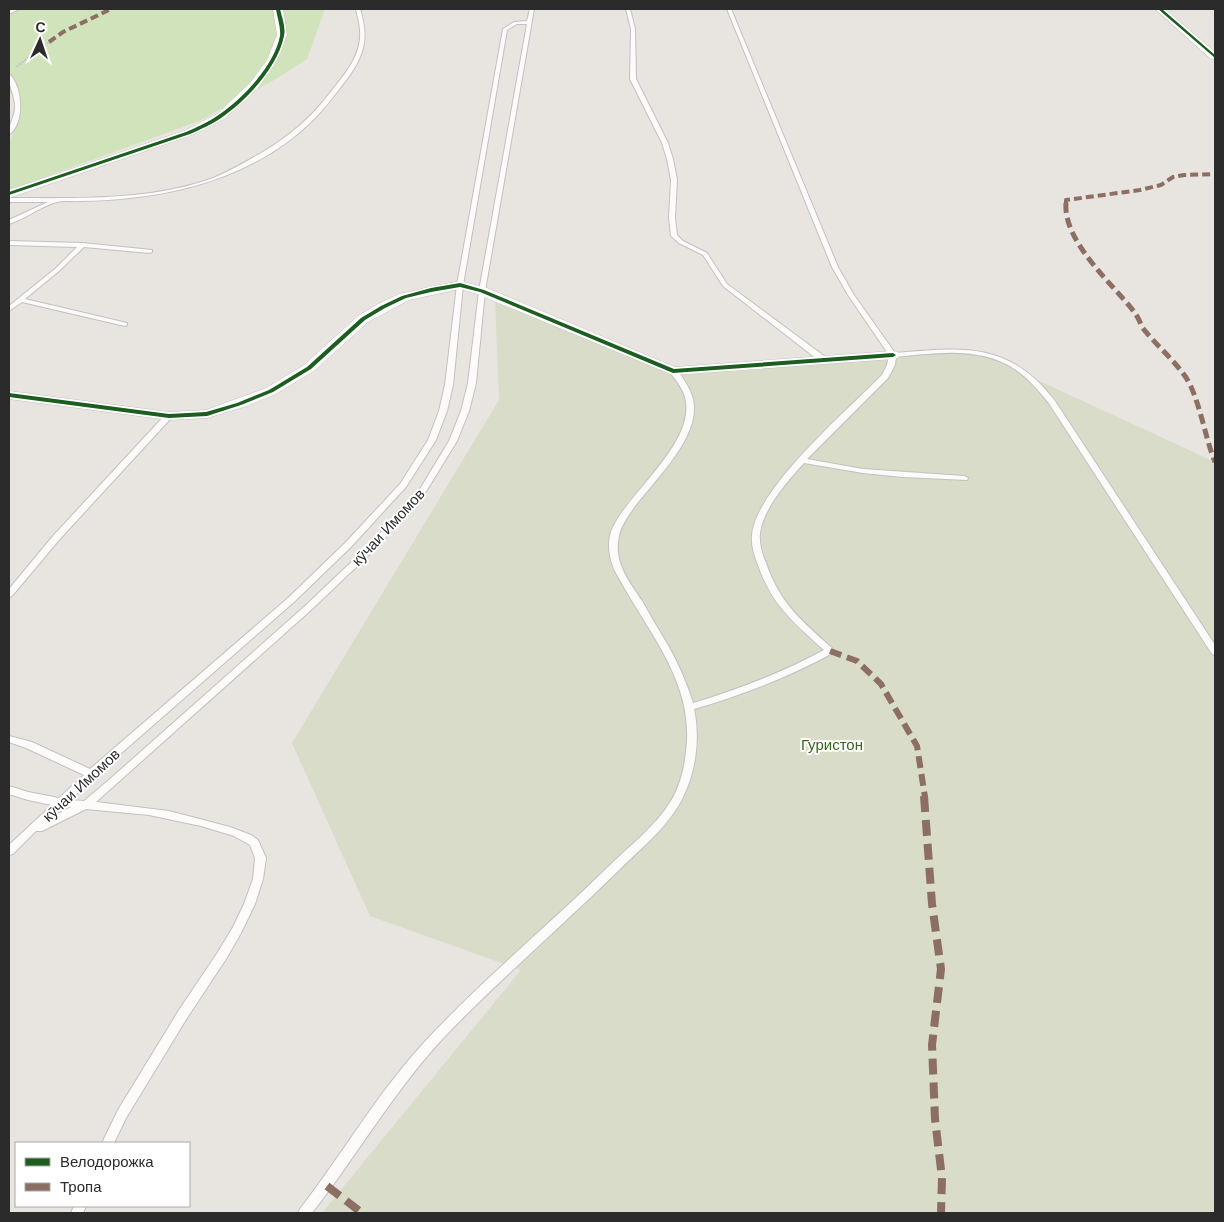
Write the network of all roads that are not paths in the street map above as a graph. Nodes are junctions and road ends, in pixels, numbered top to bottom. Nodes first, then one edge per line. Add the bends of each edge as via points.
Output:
1 (18, 9) edge
2 (278, 9) edge
3 (358, 9) edge
4 (532, 9) edge
5 (628, 9) edge
6 (729, 9) edge
7 (1160, 9) edge
8 (9, 13) edge
9 (530, 22) junction
10 (1215, 58) edge
11 (9, 76) edge
12 (9, 133) edge
13 (9, 194) edge
14 (9, 200) edge
15 (57, 200) junction
16 (9, 222) edge
17 (9, 243) edge
18 (82, 245) junction
19 (150, 251) dead end
20 (460, 286) junction
21 (482, 291) junction
22 (21, 300) junction
23 (9, 309) edge
24 (124, 324) dead end
25 (893, 355) junction
26 (825, 361) junction
27 (673, 371) junction
28 (9, 395) edge
29 (169, 416) junction
30 (803, 460) junction
31 (964, 478) dead end
32 (9, 594) edge
33 (1215, 652) edge
34 (690, 707) junction
35 (9, 739) edge
36 (90, 774) junction
37 (9, 790) edge
38 (60, 803) junction
39 (87, 804) junction
40 (31, 831) junction
41 (9, 851) edge
42 (109, 1142) edge
43 (304, 1213) edge

1 - 8 lane
2 - 13 street via 282,33 265,72 217,119 188,133
3 - 15 lane via 364,40 356,60 319,111 294,134 203,183 146,193
4 - 9 lane, кӯчаи Имомов
5 - 26 lane via 633,29 633,79 670,159 674,180 674,236 705,254 725,285
6 - 25 lane via 835,267
7 - 10 street
9 - 20 lane, кӯчаи Имомов via 505,28
9 - 21 lane, кӯчаи Имомов
11 - 12 lane via 19,108
14 - 15 lane
15 - 16 lane
17 - 18 lane
18 - 19 lane
18 - 22 lane
20 - 21 street
20 - 29 street via 413,294 383,306 362,319 308,368 271,392 207,414
20 - 36 lane, кӯчаи Имомов via 454,349 443,411 432,440 403,485 291,600
21 - 27 street
21 - 39 lane, кӯчаи Имомов via 472,383 465,411 453,441 410,507 308,608
22 - 23 lane
22 - 24 lane
25 - 26 street
25 - 30 lane via 885,376
25 - 33 lane via 970,351 996,357 1033,380 1051,401
26 - 27 street
27 - 34 lane via 689,397 686,427 673,451 617,527 613,550 622,577 668,656
28 - 29 street
29 - 32 lane
30 - 31 lane via 861,471
30 - 34 lane via 763,512 756,535 769,583 783,606 830,651 808,664 728,696
34 - 43 lane via 694,726 691,755 678,798 666,814 606,877 461,1011 423,1052
35 - 36 lane
36 - 38 lane, кӯчаи Имомов
37 - 38 lane
38 - 39 lane
38 - 40 lane, кӯчаи Имомов
39 - 40 lane, кӯчаи Имомов
39 - 42 lane via 167,815 237,832 255,843 261,857 253,894 235,934 127,1106
40 - 41 lane

